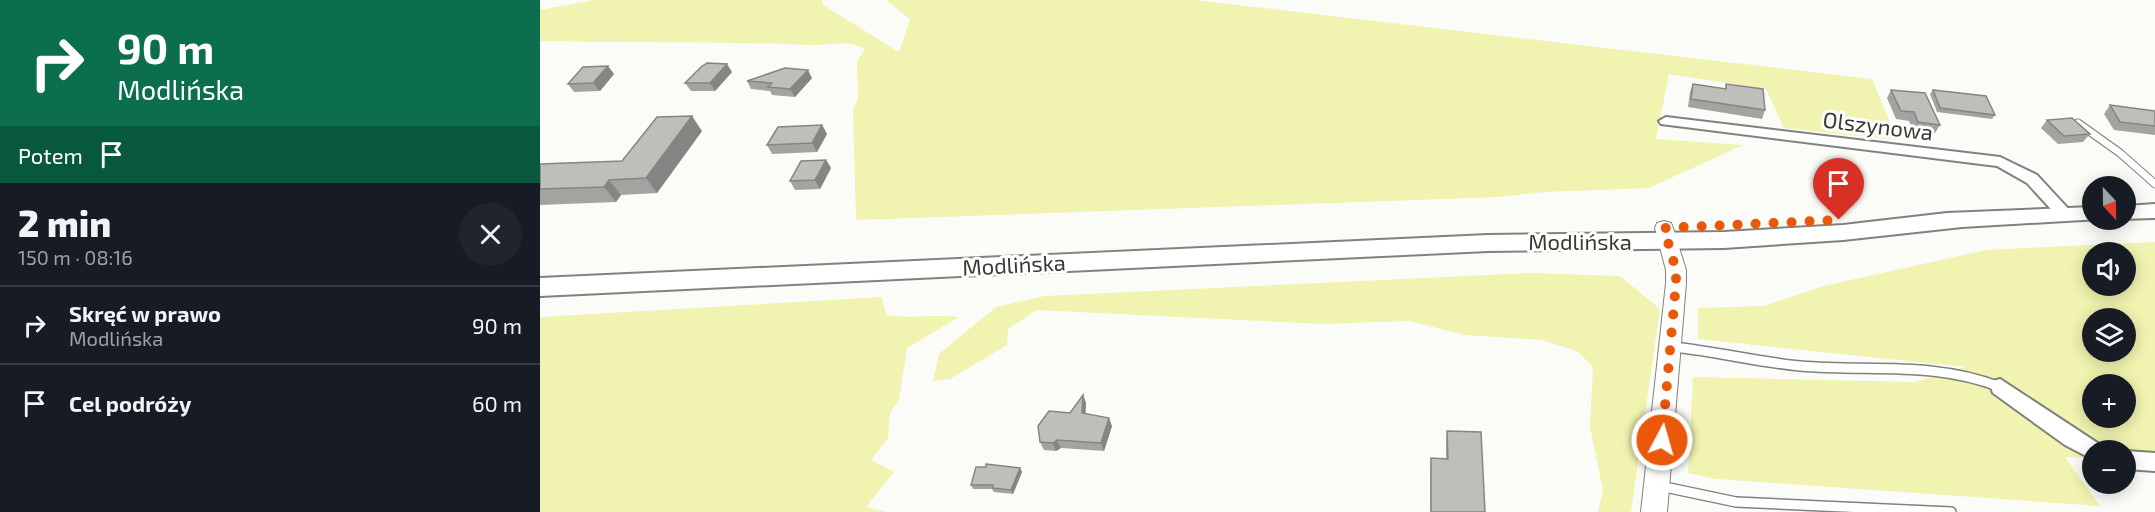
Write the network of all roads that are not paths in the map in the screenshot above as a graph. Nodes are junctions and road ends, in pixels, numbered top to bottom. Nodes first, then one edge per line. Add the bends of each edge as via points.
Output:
1 (1666, 121) dead end
2 (2078, 123) edge
3 (2155, 184) edge
4 (2155, 211) edge
5 (2136, 212) edge
6 (2082, 214) edge
7 (2066, 215) junction
8 (1667, 234) junction
9 (540, 287) edge
10 (1671, 346) junction
11 (2000, 387) joint
12 (2082, 444) edge
13 (2136, 461) edge
14 (2155, 462) edge
15 (1657, 486) junction
16 (1770, 508) edge
17 (1654, 512) edge
18 (1951, 512) edge

1 - 7 street, Olszynowa via 2000,162 2032,179
2 - 3 lane via 2121,153
4 - 5 main road
6 - 7 main road, Modlińska
7 - 8 main road, Modlińska via 1960,220 1870,232
8 - 9 main road, Modlińska via 1599,244 1488,243
8 - 10 street via 1676,270
10 - 11 lane via 1798,366 1945,370
10 - 15 street
11 - 12 street
13 - 14 street
15 - 16 lane
15 - 17 street
16 - 18 lane

